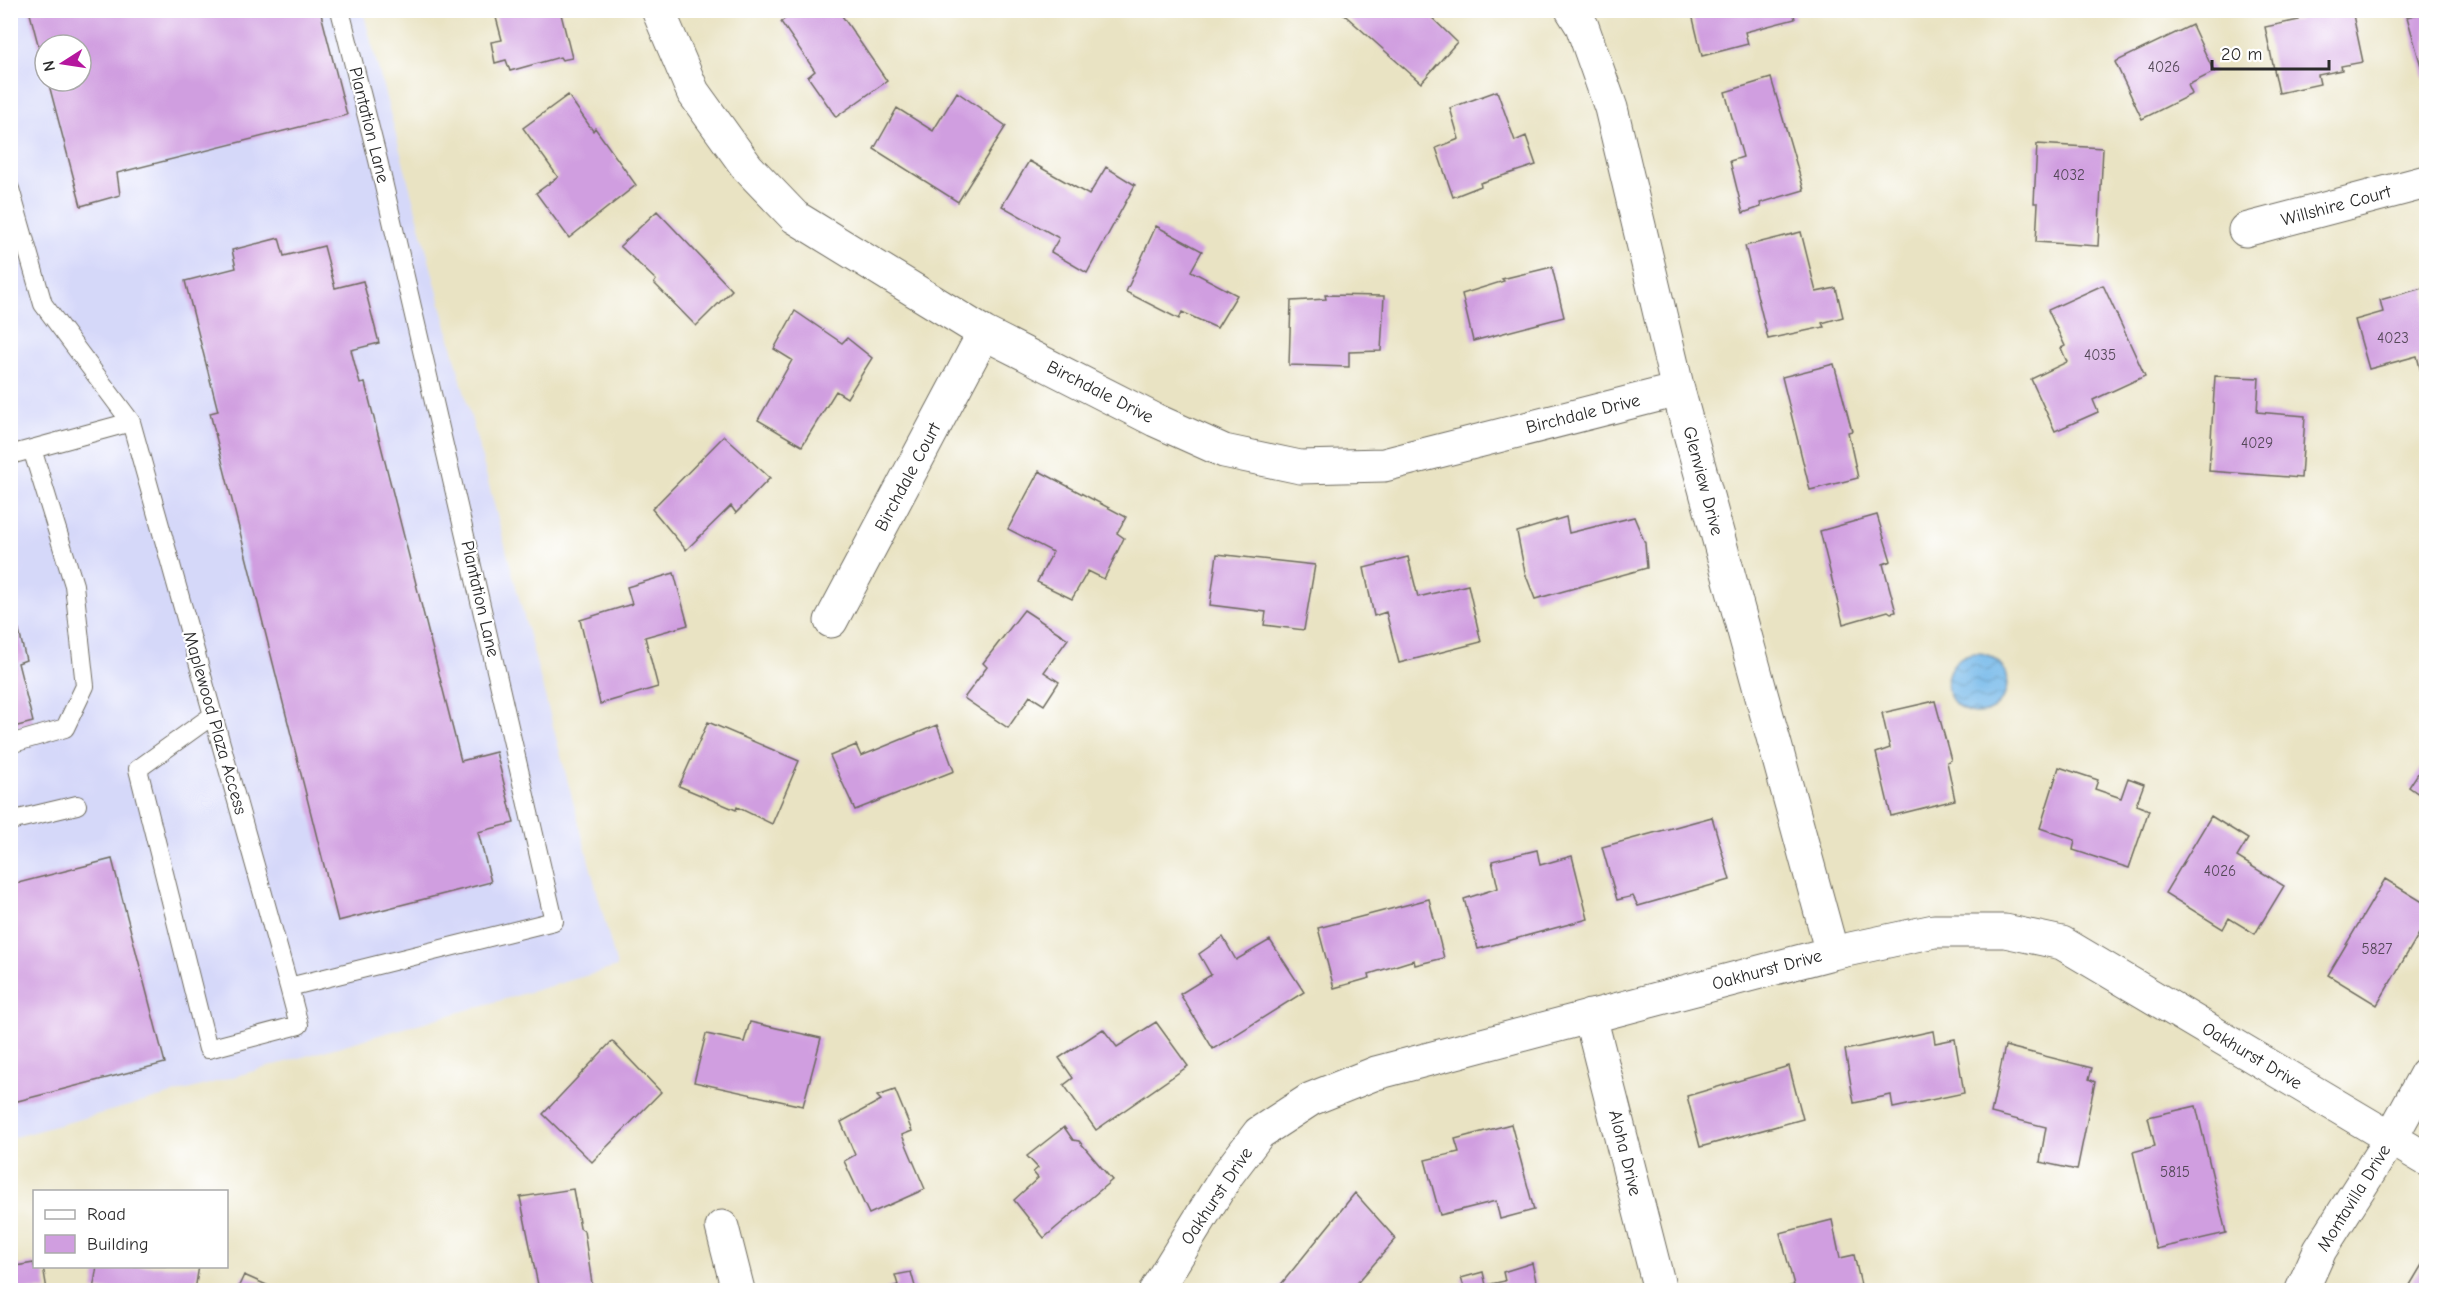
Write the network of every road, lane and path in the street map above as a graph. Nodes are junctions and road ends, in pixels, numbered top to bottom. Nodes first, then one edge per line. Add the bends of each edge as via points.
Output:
1 (340, 10) edge
2 (658, 10) edge
3 (1572, 10) edge
4 (2427, 182) edge
5 (10, 189) edge
6 (2245, 230) dead end
7 (984, 333) junction
8 (1678, 390) junction
9 (131, 422) junction
10 (32, 449) junction
11 (10, 455) edge
12 (831, 621) dead end
13 (213, 715) junction
14 (10, 744) edge
15 (77, 805) dead end
16 (10, 821) edge
17 (1832, 953) junction
18 (289, 987) junction
19 (1590, 1016) junction
20 (2427, 1074) edge
21 (2391, 1138) junction
22 (2427, 1159) edge
23 (722, 1227) dead end
24 (738, 1290) edge
25 (1156, 1290) edge
26 (1660, 1290) edge
27 (2302, 1290) edge

1 - 18 lane, Plantation Lane via 554,921
2 - 7 street, Birchdale Drive via 693,92 747,167 795,217
3 - 8 street, Glenview Drive via 1582,26 1611,108
4 - 6 street, Willshire Court
5 - 9 lane, Maplewood Plaza Access via 43,304
7 - 8 street, Birchdale Drive via 1224,451 1300,467 1384,465
7 - 12 street, Birchdale Court
8 - 17 street, Glenview Drive
9 - 10 lane
9 - 13 lane, Maplewood Plaza Access
10 - 11 lane
10 - 14 lane via 74,585 85,686 65,728
13 - 18 lane, Maplewood Plaza Access
13 - 18 lane, Maplewood Plaza Access via 138,769 208,1049 299,1024
15 - 16 lane
17 - 19 street, Oakhurst Drive
17 - 21 street, Oakhurst Drive via 1934,931 2005,931 2062,943
19 - 25 street, Oakhurst Drive via 1376,1073 1311,1099 1259,1133 1227,1175
19 - 26 street, Aloha Drive
20 - 21 street, Montavilla Drive
21 - 22 street, Oakhurst Drive
21 - 27 street, Montavilla Drive via 2320,1250
23 - 24 street

